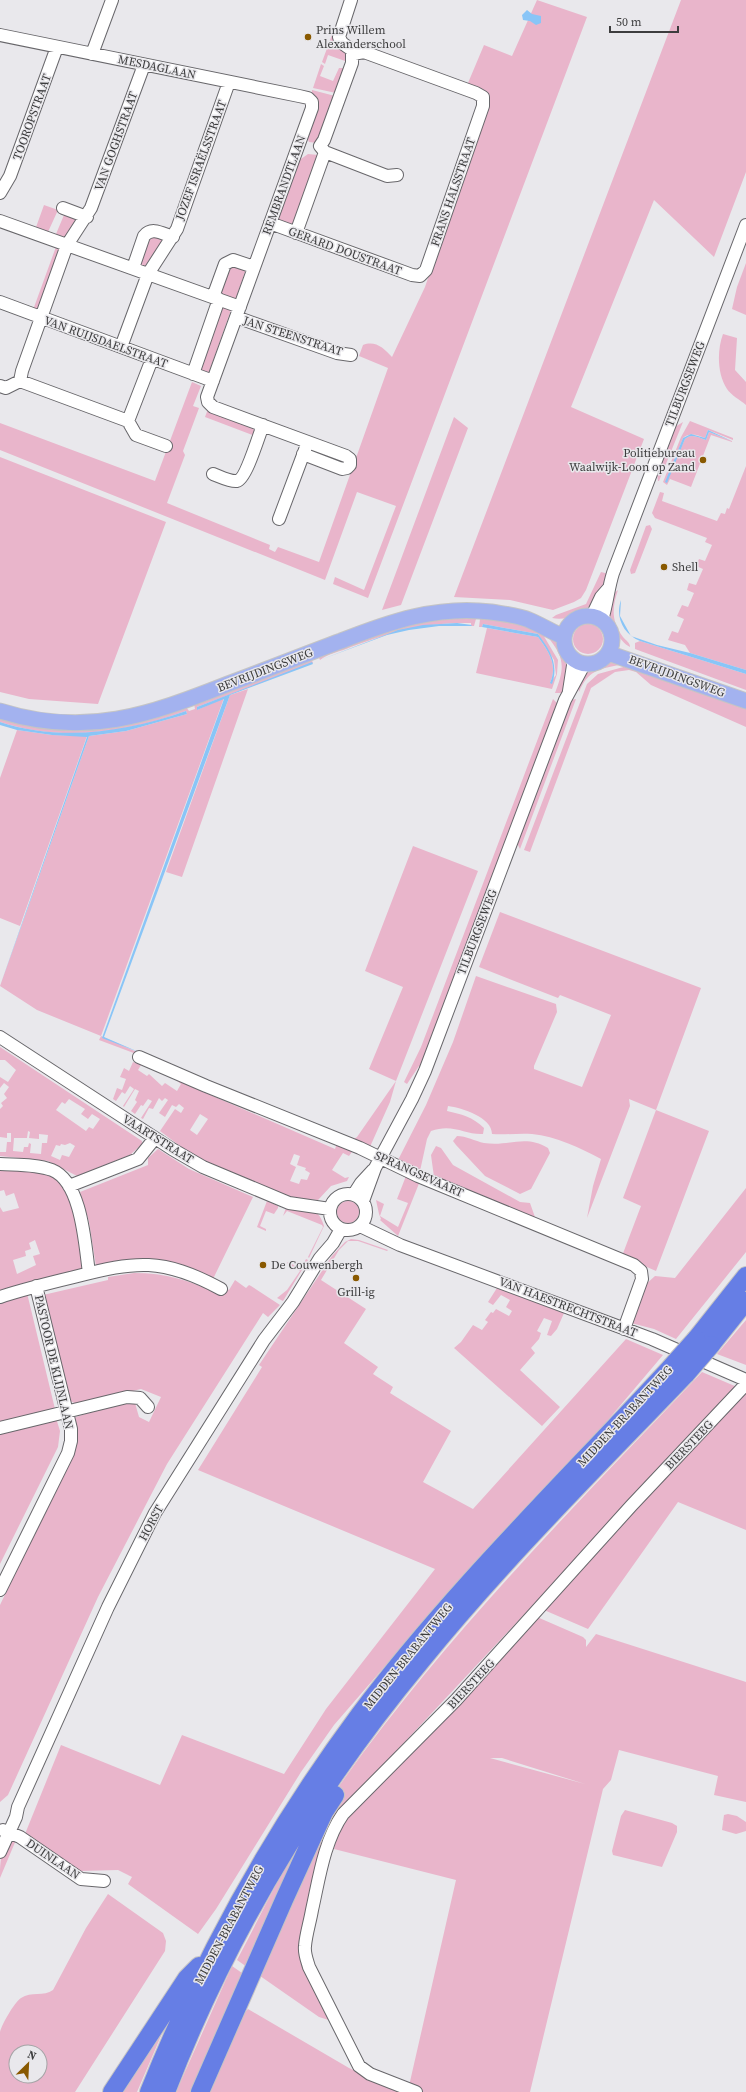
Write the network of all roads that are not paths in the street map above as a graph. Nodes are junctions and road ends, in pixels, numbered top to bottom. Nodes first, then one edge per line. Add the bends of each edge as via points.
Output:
1 (112, 0) edge
2 (351, 0) edge
3 (0, 35) edge
4 (57, 47) junction
5 (92, 54) junction
6 (353, 54) junction
7 (144, 65) junction
8 (229, 82) junction
9 (312, 102) joint
10 (299, 143) junction
11 (322, 149) junction
12 (397, 176) dead end
13 (2, 188) edge
14 (63, 208) dead end
15 (87, 217) junction
16 (0, 221) edge
17 (270, 223) junction
18 (746, 225) edge
19 (296, 233) junction
20 (172, 237) junction
21 (67, 245) junction
22 (254, 267) junction
23 (133, 268) junction
24 (148, 274) junction
25 (420, 276) joint
26 (216, 298) junction
27 (0, 302) edge
28 (238, 312) junction
29 (41, 317) junction
30 (121, 347) junction
31 (351, 355) dead end
32 (152, 359) junction
33 (193, 374) junction
34 (20, 381) junction
35 (213, 381) junction
36 (0, 386) edge
37 (128, 421) junction
38 (263, 425) junction
39 (308, 442) junction
40 (166, 446) dead end
41 (303, 454) junction
42 (213, 474) dead end
43 (279, 519) dead end
44 (597, 618) junction
45 (567, 631) junction
46 (610, 647) junction
47 (579, 661) junction
48 (746, 693) edge
49 (746, 701) edge
50 (0, 711) edge
51 (0, 1037) edge
52 (139, 1057) dead end
53 (155, 1138) junction
54 (382, 1157) junction
55 (0, 1164) edge
56 (69, 1186) junction
57 (359, 1197) junction
58 (330, 1209) junction
59 (363, 1223) junction
60 (338, 1227) junction
61 (746, 1262) edge
62 (89, 1273) junction
63 (746, 1276) edge
64 (36, 1286) junction
65 (221, 1289) dead end
66 (0, 1297) edge
67 (746, 1301) edge
68 (713, 1319) junction
69 (624, 1329) junction
70 (703, 1342) junction
71 (678, 1371) junction
72 (746, 1380) edge
73 (746, 1384) edge
74 (148, 1407) dead end
75 (67, 1412) junction
76 (0, 1428) edge
77 (0, 1590) edge
78 (389, 1700) junction
79 (4, 1833) edge
80 (0, 1852) edge
81 (104, 1881) dead end
82 (212, 1952) junction
83 (112, 2092) edge
84 (149, 2092) edge
85 (166, 2092) edge
86 (200, 2092) edge
87 (416, 2092) edge

1 - 5 street
2 - 6 street via 339,37
3 - 4 street, MESDAGLAAN
4 - 5 street, MESDAGLAAN
4 - 13 street, TOOROPSTRAAT
5 - 7 street, MESDAGLAAN
6 - 11 street, REMBRANDTLAAN
6 - 25 street, FRANS HALSSTRAAT via 364,52 483,97 483,106 426,270
7 - 8 street, MESDAGLAAN
7 - 15 street, VAN GOGHSTRAAT
8 - 9 street, MESDAGLAAN via 304,97
8 - 20 street, JOZEF ISRAËLSSTRAAT
9 - 10 street, REMBRANDTLAAN
10 - 11 street
10 - 17 street, REMBRANDTLAAN
11 - 12 street via 387,176
11 - 19 street, REMBRANDTLAAN
14 - 15 street
15 - 21 street, VAN GOGHSTRAAT
16 - 21 street
17 - 19 street, GERARD DOUSTRAAT
17 - 22 street, REMBRANDTLAAN
18 - 44 street, TILBURGSEWEG via 608,589 608,601
19 - 25 street, GERARD DOUSTRAAT via 412,276
20 - 23 street via 148,231
20 - 24 street, JOZEF ISRAËLSSTRAAT
21 - 23 street
21 - 29 street, VAN GOGHSTRAAT
22 - 26 street via 233,260 225,264
22 - 28 street, REMBRANDTLAAN
23 - 24 street
24 - 26 street
24 - 30 street, JOZEF ISRAËLSSTRAAT
26 - 28 street
26 - 33 street
27 - 29 street, VAN RUIJSDAELSTRAAT
28 - 31 street, JAN STEENSTRAAT via 337,353
28 - 35 street, REMBRANDTLAAN
29 - 30 street, VAN RUIJSDAELSTRAAT
29 - 34 street, VAN GOGHSTRAAT
30 - 32 street, VAN RUIJSDAELSTRAAT
32 - 33 street, VAN RUIJSDAELSTRAAT
32 - 37 street
33 - 35 street, VAN RUIJSDAELSTRAAT
34 - 36 street via 6,388
34 - 37 street
35 - 38 street, REMBRANDTLAAN via 207,397 213,407
37 - 40 street via 136,435
38 - 39 street
38 - 42 street via 241,479 232,481
39 - 41 street
39 - 41 street via 346,456 350,459 350,464 342,469
41 - 43 street
44 - 45 main road via 579,617
44 - 46 main road via 610,630
45 - 47 main road via 566,649
45 - 50 main road, BEVRIJDINGSWEG via 548,619 529,620 489,612 457,611 402,619 381,625 142,716 86,723 56,722
46 - 47 main road via 598,661
46 - 48 main road, BEVRIJDINGSWEG
46 - 49 main road, BEVRIJDINGSWEG
47 - 54 street, TILBURGSEWEG via 577,681 569,691 424,1071
51 - 53 street, VAARTSTRAAT
52 - 54 street, SPRANGSEVAART
53 - 56 street via 138,1160
53 - 58 street, VAARTSTRAAT via 203,1167 246,1186 289,1202
54 - 57 street, TILBURGSEWEG
54 - 69 street, SPRANGSEVAART via 418,1176 634,1265 641,1271 642,1279
55 - 56 street via 48,1168 61,1175
56 - 62 street via 80,1216
57 - 58 street via 349,1193 338,1196
57 - 59 street via 367,1212
58 - 60 street via 330,1218
59 - 60 street via 351,1230
59 - 69 street, VAN HAESTRECHTSTRAAT via 371,1233 389,1238 400,1245
60 - 79 street, HORST via 333,1243 320,1258 293,1302 223,1402 155,1513 108,1606
61 - 68 highway
62 - 64 street
62 - 65 street via 125,1265 148,1264 184,1272
63 - 68 highway, MIDDEN-BRABANTWEG
64 - 66 street
64 - 75 street, PASTOOR DE KLIJNLAAN
67 - 70 highway, MIDDEN-BRABANTWEG
68 - 70 highway, MIDDEN-BRABANTWEG
69 - 72 street, VAN HAESTRECHTSTRAAT
70 - 71 highway, MIDDEN-BRABANTWEG, bridge
71 - 78 highway, MIDDEN-BRABANTWEG
71 - 82 highway, MIDDEN-BRABANTWEG via 449,1606 371,1700 296,1806
73 - 87 street, BIERSTEEG via 631,1506 456,1700 336,1824 328,1845 305,1947 309,1967 359,2066
74 - 75 street via 140,1398 127,1397
75 - 76 street
75 - 77 street, PASTOOR DE KLIJNLAAN via 71,1429 68,1453
78 - 85 highway, MIDDEN-BRABANTWEG via 316,1803 267,1883 224,1960
78 - 86 highway via 357,1760 324,1812
79 - 80 street, HORST
79 - 81 street, DUINLAAN via 20,1837 81,1879
82 - 83 highway via 187,1978
82 - 84 highway, MIDDEN-BRABANTWEG via 179,2020

